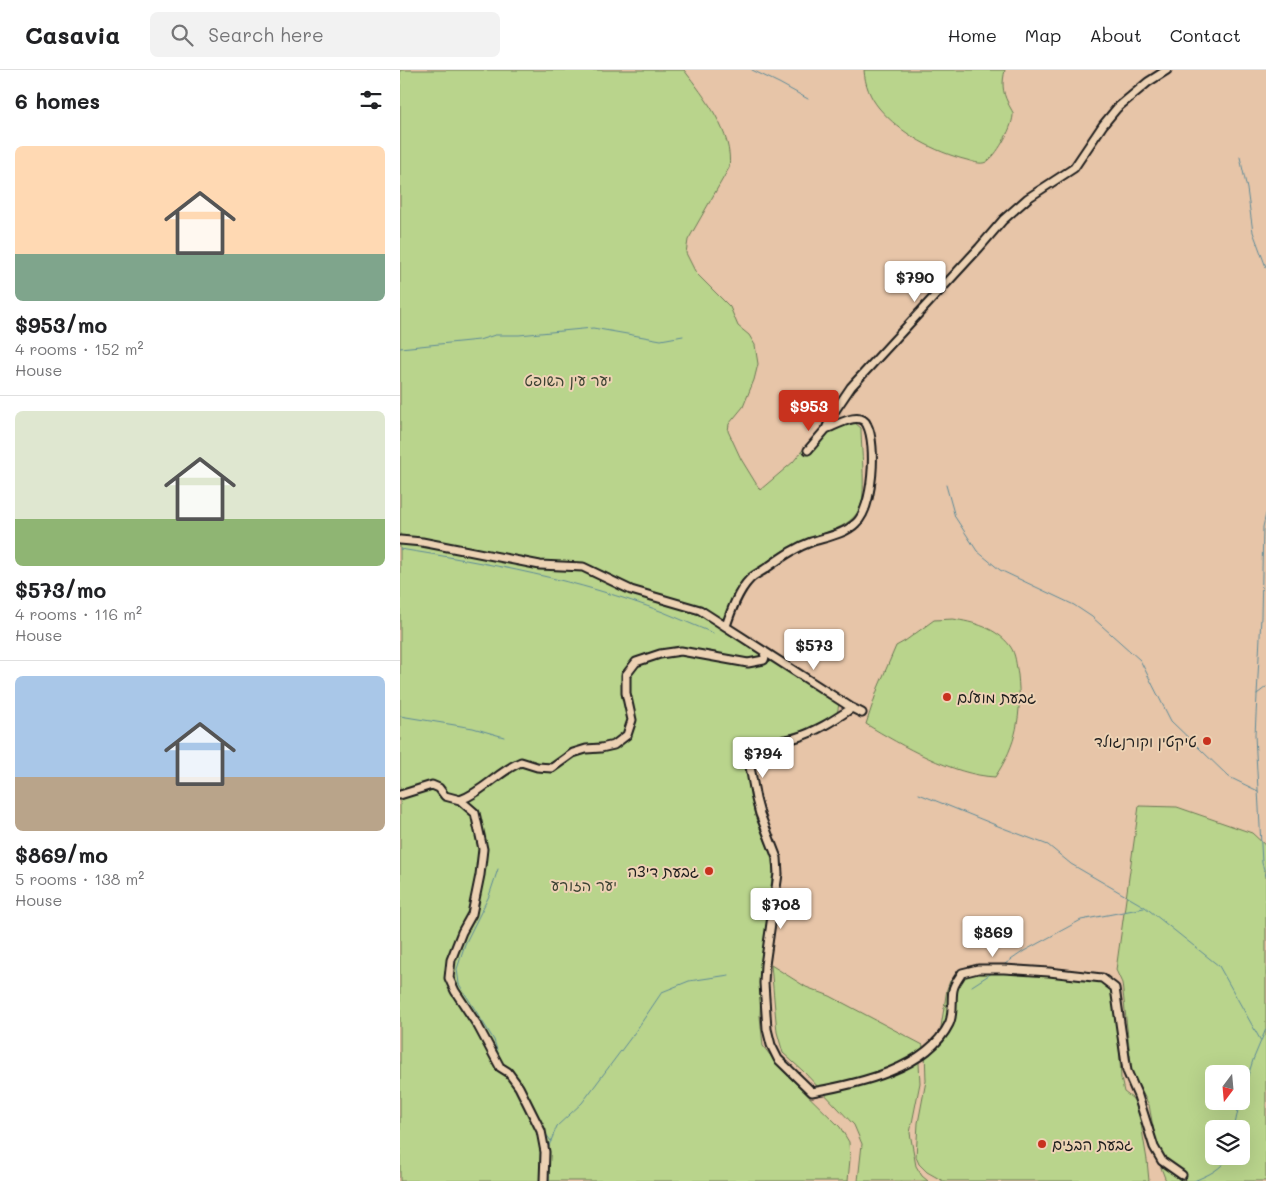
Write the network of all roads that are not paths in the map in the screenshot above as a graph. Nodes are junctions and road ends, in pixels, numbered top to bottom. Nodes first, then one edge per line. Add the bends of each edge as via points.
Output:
1 (1168, 70) edge
2 (826, 428) junction
3 (808, 450) dead end
4 (400, 540) edge
5 (726, 626) junction
6 (764, 651) junction
7 (852, 708) junction
8 (862, 713) dead end
9 (400, 795) edge
10 (460, 800) junction
11 (1182, 1176) dead end
12 (544, 1181) edge

1 - 2 street via 1116,108 1074,168 1028,198 1003,220 851,387
2 - 3 street
2 - 5 street via 854,418 867,424 872,469 862,516 846,530 796,548 750,580
4 - 5 street via 540,565 583,567 631,590 700,610
5 - 6 street
6 - 7 street
6 - 10 street via 764,660 748,663 681,651 636,662 626,675 626,694 632,720 627,735 614,745 573,753 552,768 521,762 513,765
7 - 8 street
7 - 11 street via 817,729 795,738 765,744 748,756 760,814 777,858 778,874 764,983 767,1029 778,1058 812,1092 853,1083 898,1067 935,1045 950,1022 954,988 962,973 1004,969 1102,978 1116,988 1127,1071 1154,1147 1162,1161
9 - 10 street via 432,785 445,796
10 - 12 street via 475,813 482,849 472,914 451,960 449,978 500,1067 519,1087 541,1131 545,1152

